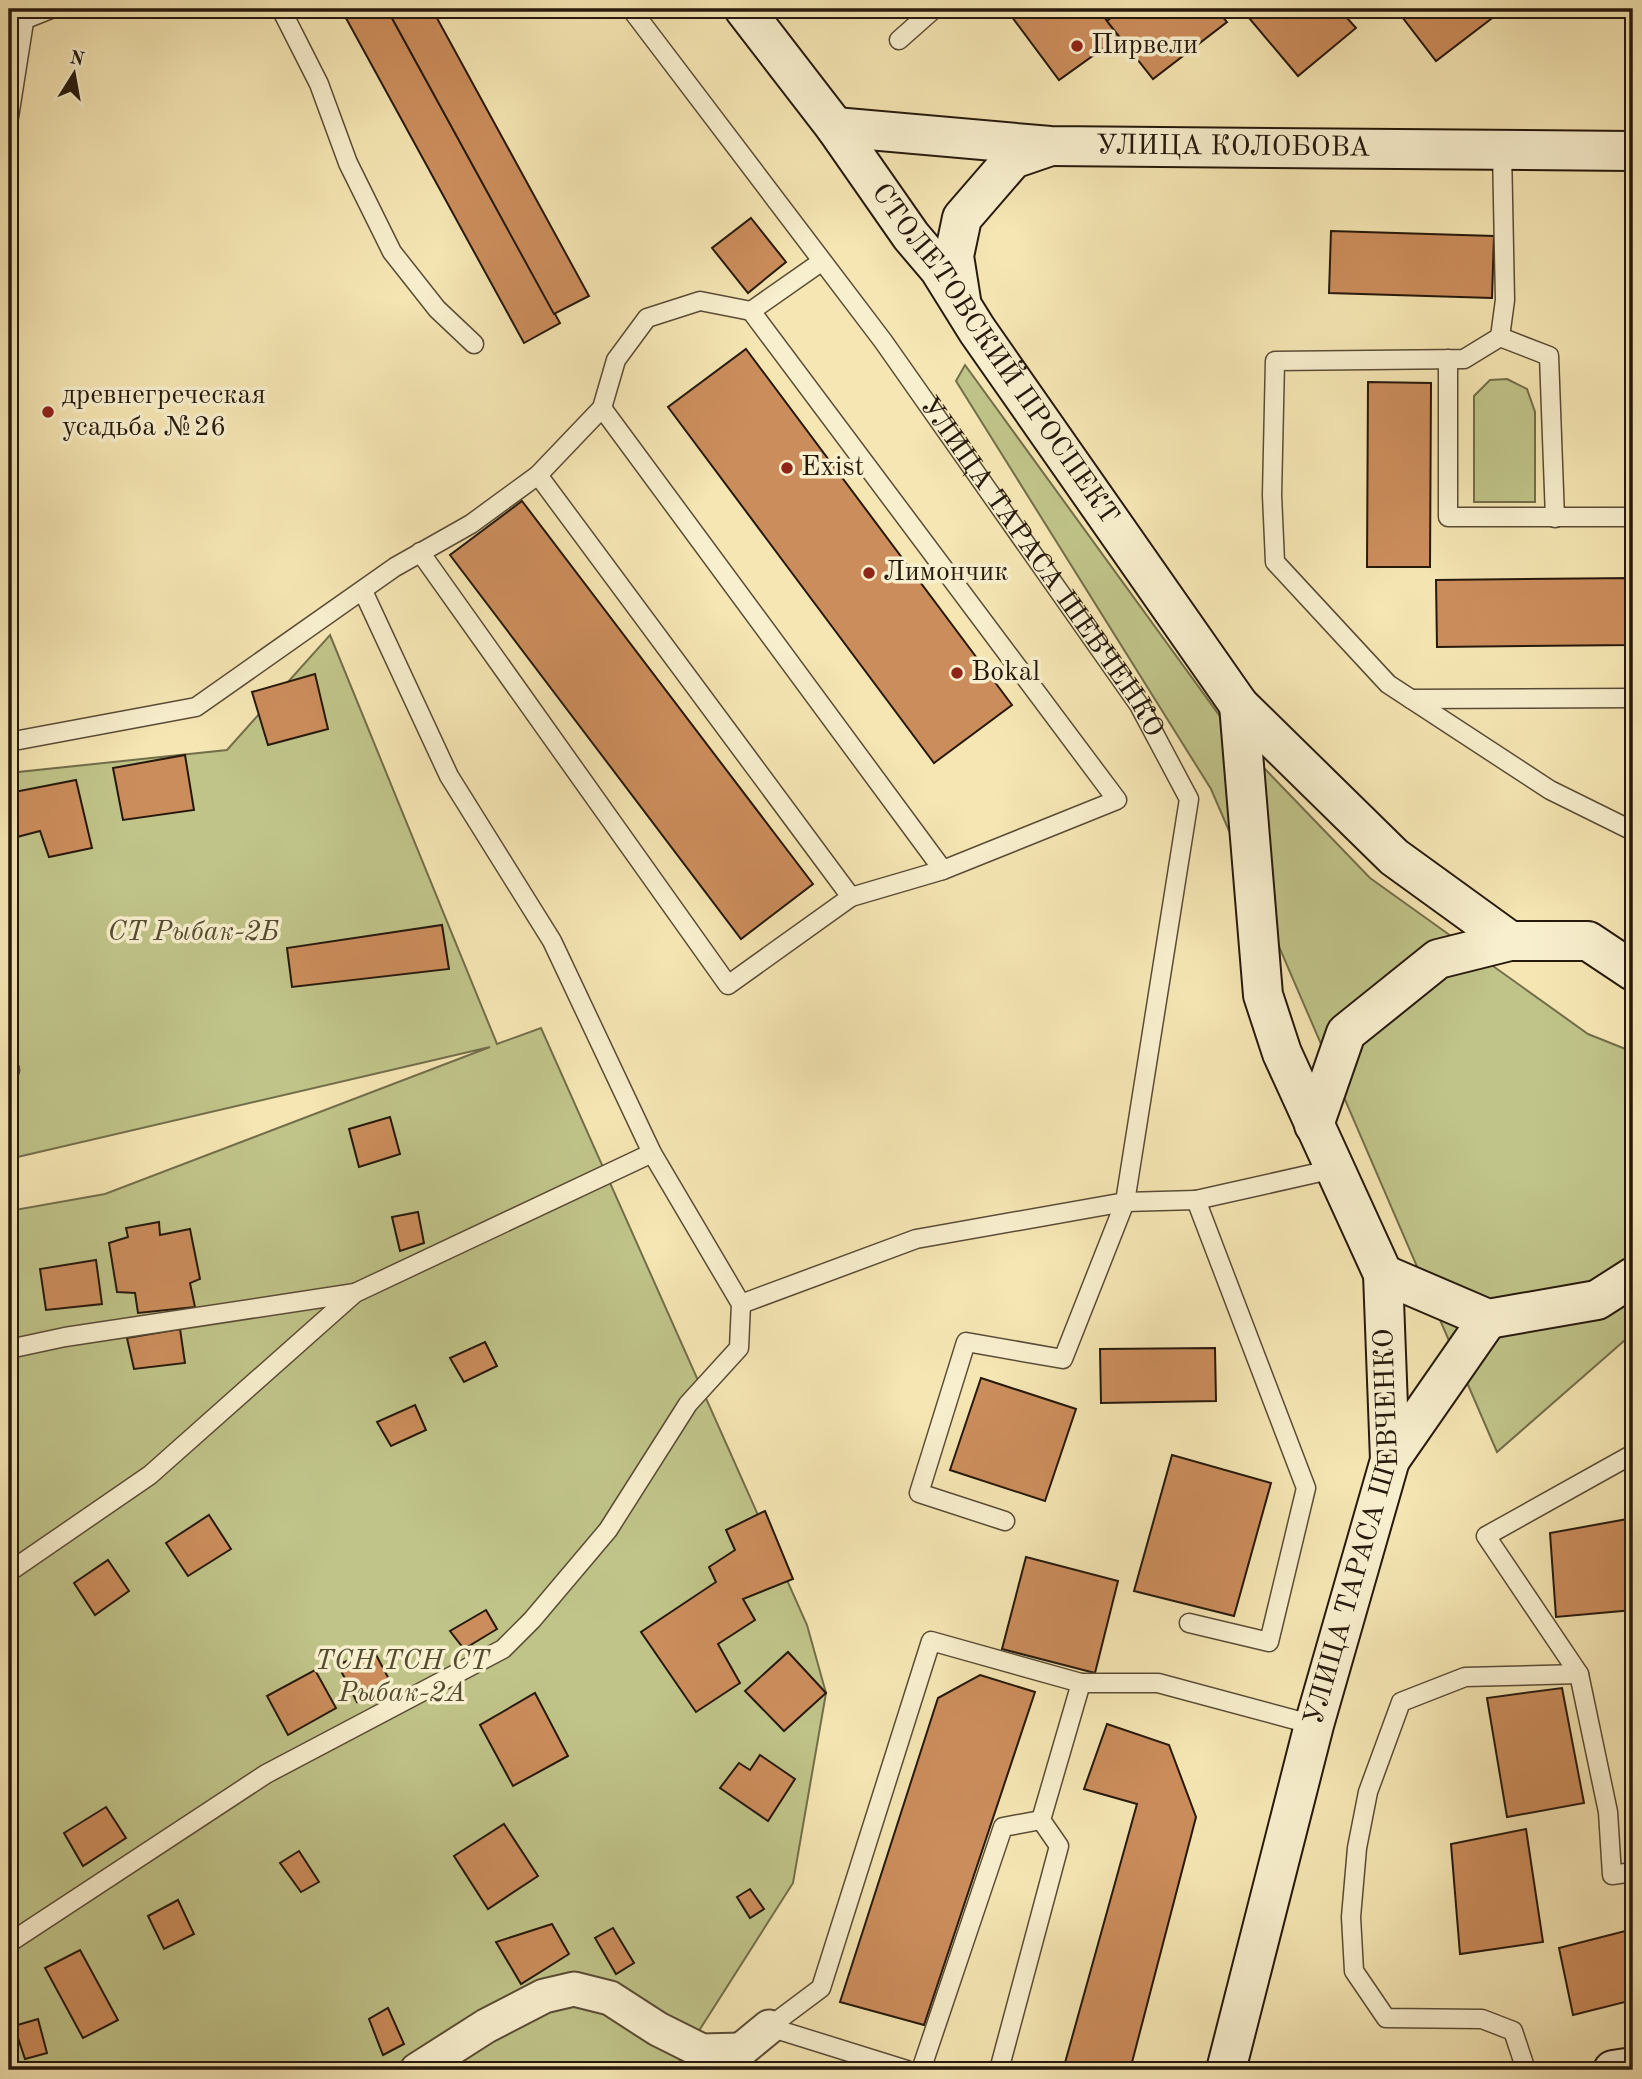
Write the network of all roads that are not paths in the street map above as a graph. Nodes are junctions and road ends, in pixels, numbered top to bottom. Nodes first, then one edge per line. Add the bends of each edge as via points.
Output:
1 (51, 9) edge
2 (281, 9) edge
3 (631, 9) edge
4 (744, 9) edge
5 (934, 9) edge
6 (26, 14) edge
7 (899, 40) dead end
8 (9, 117) edge
9 (835, 127) junction
10 (1050, 146) junction
11 (1502, 150) junction
12 (1633, 151) edge
13 (821, 262) junction
14 (751, 311) junction
15 (976, 330) junction
16 (1500, 337) junction
17 (474, 344) dead end
18 (1448, 359) junction
19 (602, 408) junction
20 (538, 475) junction
21 (1633, 517) edge
22 (1555, 518) junction
23 (420, 552) junction
24 (363, 591) junction
25 (1633, 698) edge
26 (1411, 699) junction
27 (1239, 705) junction
28 (19, 740) dead end
29 (1633, 831) edge
30 (943, 870) junction
31 (851, 897) junction
32 (1510, 941) junction
33 (1633, 971) edge
34 (1314, 1125) junction
35 (652, 1153) junction
36 (1334, 1169) junction
37 (1196, 1200) junction
38 (1125, 1202) junction
39 (1382, 1274) junction
40 (1633, 1277) edge
41 (355, 1293) junction
42 (741, 1304) junction
43 (1488, 1319) junction
44 (9, 1349) edge
45 (1633, 1454) edge
46 (1390, 1460) junction
47 (1005, 1521) dead end
48 (9, 1572) edge
49 (1189, 1623) dead end
50 (1579, 1674) junction
51 (1080, 1683) junction
52 (1314, 1725) junction
53 (1041, 1820) junction
54 (1633, 1872) edge
55 (9, 1943) edge
56 (769, 2028) junction
57 (734, 2060) edge
58 (1633, 2067) edge
59 (417, 2070) edge
60 (907, 2070) edge
61 (921, 2070) edge
62 (999, 2070) edge
63 (1226, 2070) edge
64 (1526, 2070) edge
65 (1613, 2070) edge

1 - 6 lane
2 - 17 lane via 319,83 348,163 392,252 437,309
3 - 13 lane, УЛИЦА ТАРАСА ШЕВЧЕНКО
4 - 9 main road, СТОЛЕТОВСКИЙ ПРОСПЕКТ
5 - 7 lane
6 - 8 lane
9 - 10 main road, УЛИЦА КОЛОБОВА
9 - 15 main road, СТОЛЕТОВСКИЙ ПРОСПЕКТ via 939,269
10 - 11 main road, УЛИЦА КОЛОБОВА
10 - 15 main road via 1013,159 962,218 954,256 959,295
11 - 12 main road, УЛИЦА КОЛОБОВА
11 - 16 lane via 1504,300
13 - 14 lane
13 - 38 lane, УЛИЦА ТАРАСА ШЕВЧЕНКО via 883,341 1139,705 1189,799
14 - 19 lane via 700,301 647,318 616,360
14 - 30 lane via 1117,800
15 - 27 main road, СТОЛЕТОВСКИЙ ПРОСПЕКТ
16 - 18 lane via 1464,359
16 - 22 lane via 1549,356
18 - 22 lane via 1448,517
18 - 26 lane via 1275,361 1275,562 1388,684
19 - 20 lane
19 - 30 lane
20 - 23 lane via 471,524
20 - 31 lane
21 - 22 lane
23 - 24 lane
23 - 31 lane via 728,985
24 - 28 lane via 197,707
24 - 35 lane via 449,776 552,941
25 - 26 lane
26 - 29 lane via 1549,790
27 - 32 main road, СТОЛЕТОВСКИЙ ПРОСПЕКТ via 1394,857
27 - 34 main road, УЛИЦА ТАРАСА ШЕВЧЕНКО via 1263,995
30 - 31 lane
32 - 33 main road via 1588,941
32 - 34 main road via 1438,959 1346,1034
34 - 36 main road, УЛИЦА ТАРАСА ШЕВЧЕНКО
35 - 41 lane
35 - 42 lane
36 - 37 lane
36 - 39 main road, УЛИЦА ТАРАСА ШЕВЧЕНКО
37 - 38 lane
37 - 49 lane via 1306,1488 1269,1642
38 - 42 lane via 916,1239
38 - 47 lane via 1063,1359 967,1342 919,1493
39 - 43 main road
39 - 46 main road, УЛИЦА ТАРАСА ШЕВЧЕНКО
40 - 43 main road via 1597,1300
41 - 44 lane
41 - 48 lane via 150,1475
42 - 55 lane via 739,1348 688,1404 608,1530 503,1649 266,1774
43 - 46 main road
45 - 50 lane via 1486,1536
46 - 52 main road, УЛИЦА ТАРАСА ШЕВЧЕНКО
50 - 54 lane via 1608,1812 1612,1875
50 - 64 lane via 1465,1677 1401,1702 1368,1791 1357,1848 1351,1917 1354,1971 1386,2018 1482,2019 1513,2031
51 - 52 lane via 1158,1683
51 - 53 lane
51 - 56 lane via 931,1641 821,1987
52 - 63 main road, УЛИЦА ТАРАСА ШЕВЧЕНКО
53 - 61 lane via 1003,1827
53 - 62 lane via 1059,1846
56 - 57 street
56 - 60 lane
57 - 59 street via 702,2051 610,1998 574,1989 532,2002
58 - 65 main road

